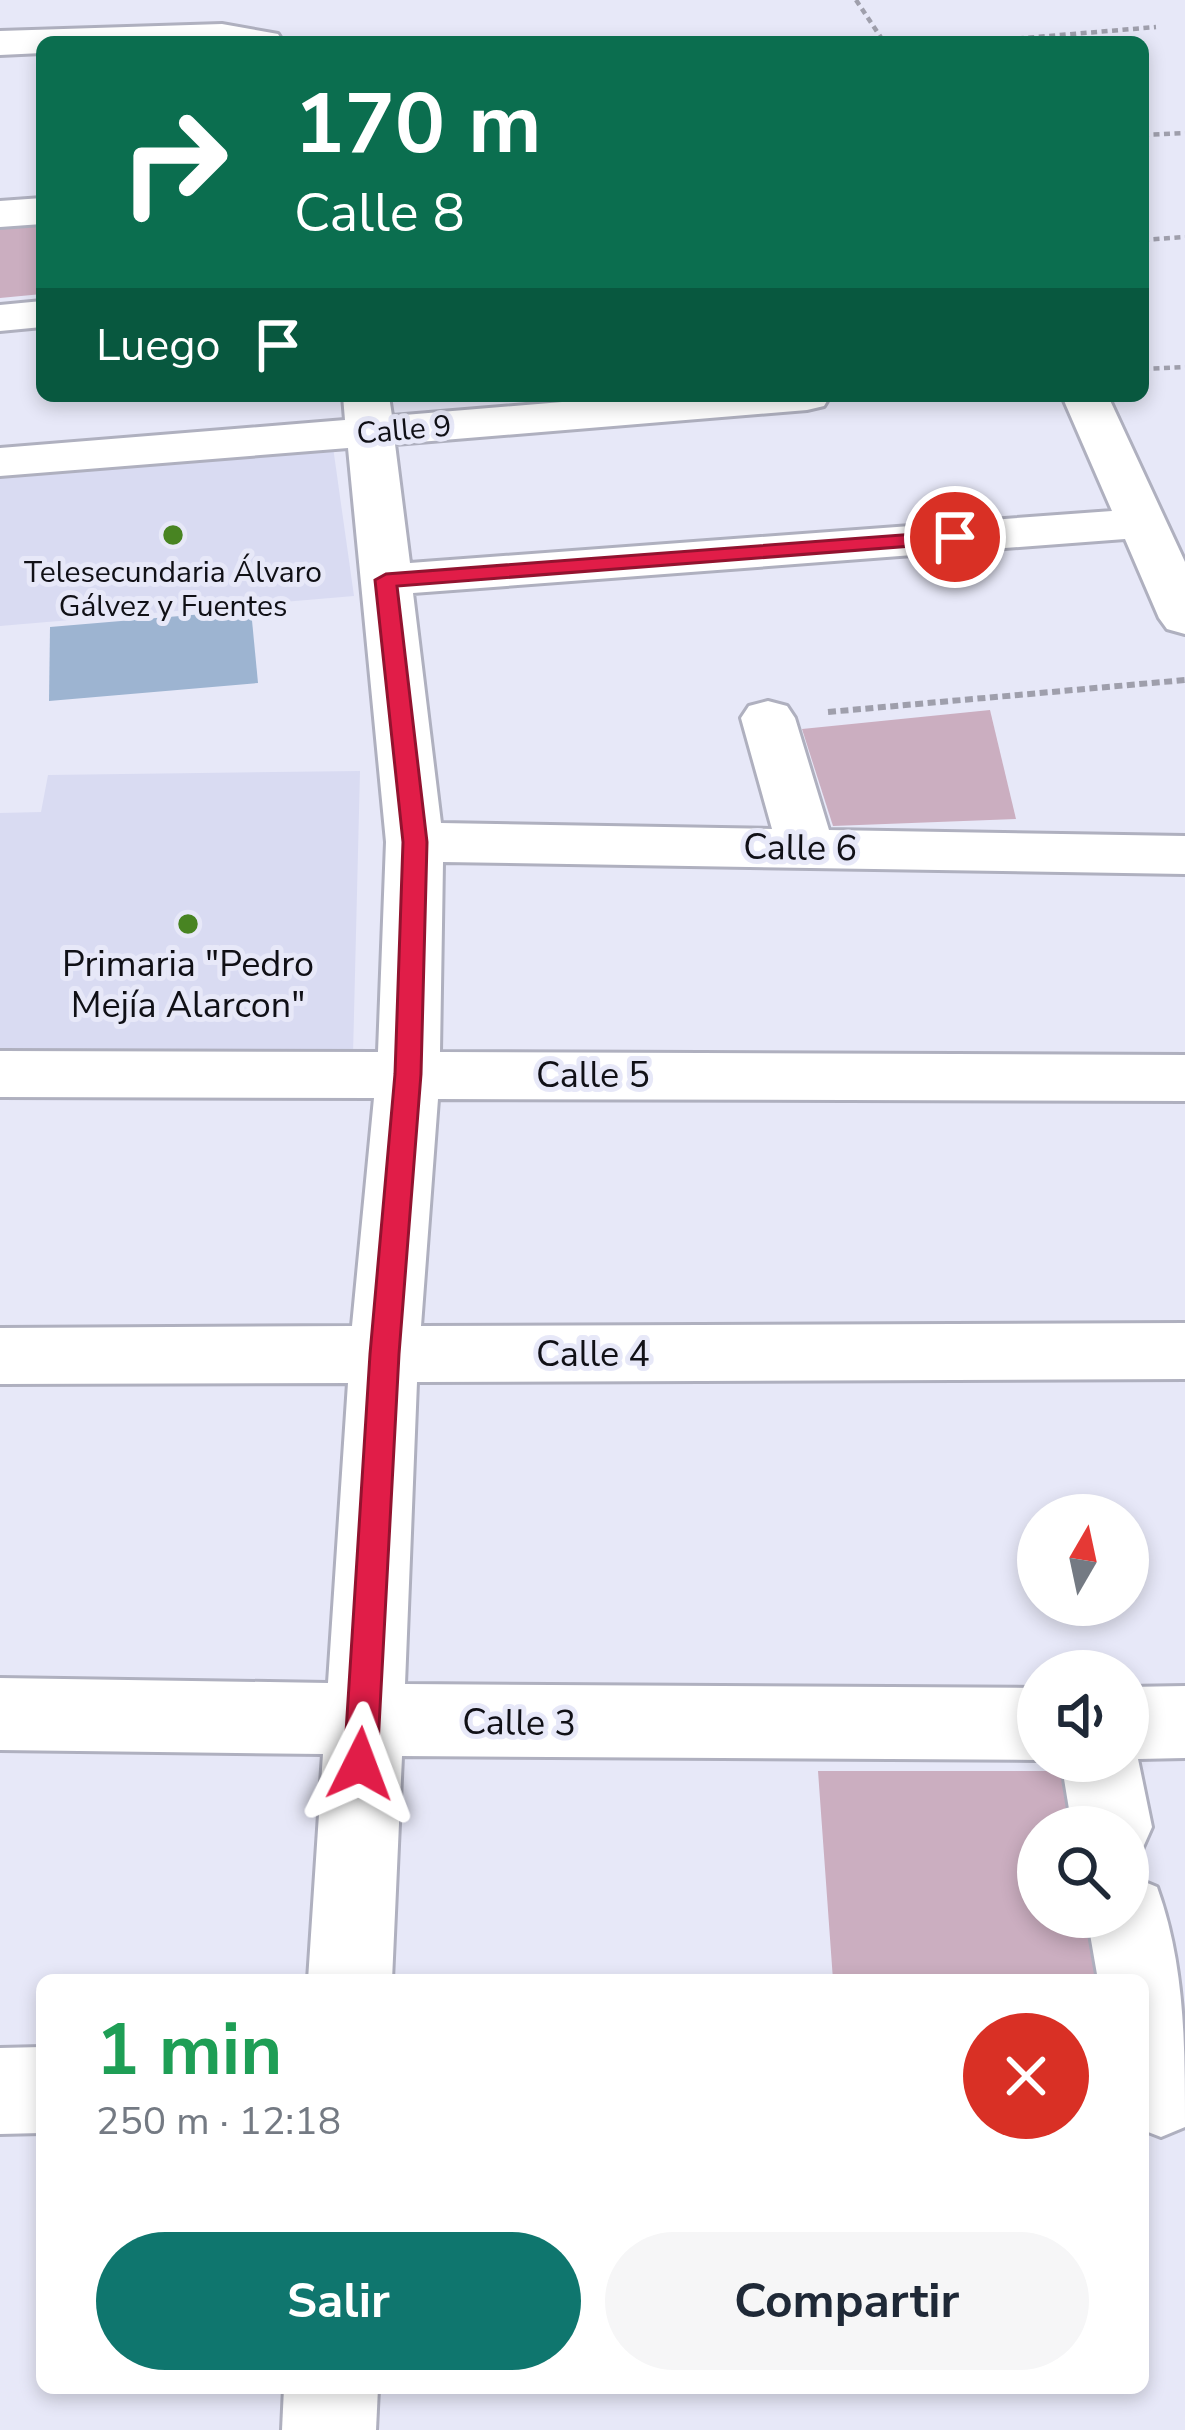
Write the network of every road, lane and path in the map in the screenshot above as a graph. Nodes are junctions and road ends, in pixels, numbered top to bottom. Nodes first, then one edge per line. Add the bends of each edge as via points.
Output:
1 (19, 0) edge
2 (856, 0) edge
3 (225, 17) edge
4 (1156, 27) dead end
5 (90, 36) edge
6 (255, 36) edge
7 (880, 36) edge
8 (1048, 36) edge
9 (36, 42) edge
10 (5, 43) edge
11 (1185, 133) edge
12 (1149, 135) edge
13 (36, 211) edge
14 (0, 214) edge
15 (1185, 237) edge
16 (1149, 240) edge
17 (36, 315) edge
18 (0, 318) edge
19 (1185, 367) edge
20 (1149, 369) edge
21 (660, 402) edge
22 (1087, 402) edge
23 (367, 414) edge
24 (0, 462) edge
25 (1145, 523) junction
26 (386, 580) junction
27 (1185, 618) edge
28 (1185, 680) edge
29 (768, 718) joint
30 (415, 842) junction
31 (806, 848) junction
32 (1185, 855) edge
33 (0, 1074) edge
34 (408, 1074) junction
35 (1185, 1078) edge
36 (1185, 1351) edge
37 (385, 1354) junction
38 (0, 1356) edge
39 (0, 1714) edge
40 (362, 1721) junction
41 (1185, 1722) edge
42 (1149, 1723) edge
43 (1017, 1724) edge
44 (1132, 1938) edge
45 (350, 1974) edge
46 (1139, 1974) edge
47 (1149, 2026) edge
48 (0, 2090) edge
49 (36, 2090) edge
50 (1163, 2094) edge
51 (331, 2394) edge
52 (329, 2430) edge

1 - 10 street
2 - 7 path
3 - 5 street
3 - 6 street
4 - 8 path
9 - 10 street
11 - 12 path
13 - 14 street
15 - 16 path
17 - 18 street
19 - 20 path
21 - 23 street, Calle 9
22 - 25 street
23 - 24 street, Calle 9
23 - 26 street
25 - 26 street
25 - 27 street
26 - 30 street
28 - 29 path
29 - 31 street
30 - 31 street, Calle 6
30 - 34 street
31 - 32 street, Calle 6
33 - 34 street, Calle 5
34 - 35 street, Calle 5
34 - 37 street
36 - 37 street, Calle 4
37 - 38 street, Calle 4
37 - 40 street
39 - 40 street, Calle 3
40 - 43 street, Calle 3
40 - 45 street
41 - 42 street
44 - 46 street
47 - 50 street
48 - 49 street
51 - 52 street

